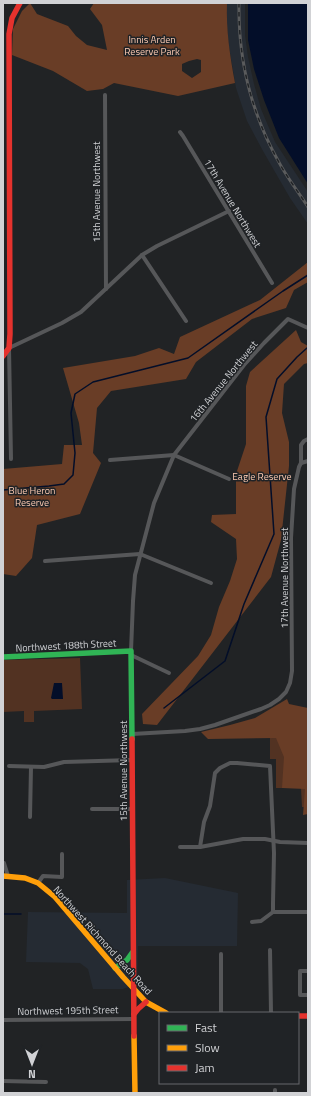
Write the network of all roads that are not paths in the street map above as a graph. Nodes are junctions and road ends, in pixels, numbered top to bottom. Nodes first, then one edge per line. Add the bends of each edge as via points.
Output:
1 (20, 3) edge
2 (6, 52) edge
3 (105, 95) dead end
4 (180, 132) dead end
5 (229, 211) junction
6 (142, 256) junction
7 (272, 283) dead end
8 (106, 289) junction
9 (186, 321) dead end
10 (308, 328) edge
11 (9, 348) junction
12 (3, 356) edge
13 (308, 438) edge
14 (174, 455) junction
15 (11, 459) dead end
16 (110, 460) dead end
17 (308, 461) edge
18 (301, 463) junction
19 (228, 479) dead end
20 (140, 554) junction
21 (45, 561) dead end
22 (211, 583) dead end
23 (131, 653) junction
24 (3, 657) edge
25 (169, 674) dead end
26 (132, 734) junction
27 (132, 760) junction
28 (9, 766) dead end
29 (31, 767) junction
30 (92, 809) dead end
31 (132, 809) junction
32 (30, 817) dead end
33 (273, 841) junction
34 (308, 843) edge
35 (180, 847) dead end
36 (200, 847) junction
37 (62, 854) dead end
38 (3, 864) edge
39 (5, 876) edge
40 (38, 883) junction
41 (274, 912) junction
42 (308, 912) edge
43 (252, 922) dead end
44 (270, 950) dead end
45 (132, 953) junction
46 (220, 954) dead end
47 (115, 968) junction
48 (308, 971) edge
49 (133, 988) junction
50 (308, 995) edge
51 (146, 1002) junction
52 (164, 1012) edge
53 (220, 1012) edge
54 (271, 1012) edge
55 (134, 1018) junction
56 (3, 1020) edge
57 (3, 1081) edge
58 (46, 1082) dead end
59 (135, 1093) edge

1 - 2 street via 10,21
2 - 11 street
3 - 8 street, 15th Avenue Northwest
4 - 5 street, 17th Avenue Northwest
5 - 6 street
5 - 7 street, 17th Avenue Northwest
6 - 8 street
6 - 9 street
8 - 11 street via 81,312
10 - 14 street, 16th Avenue Northwest via 288,319 244,365
11 - 12 street
11 - 15 street
13 - 18 street, 17th Avenue Northwest via 301,445
14 - 16 street
14 - 19 street
14 - 20 street, 15th Avenue Northwest via 154,503
17 - 18 street
18 - 26 street, 17th Avenue Northwest via 294,489 291,531 292,671 286,692 270,705 215,725 184,731
20 - 21 street
20 - 22 street
20 - 23 street, 15th Avenue Northwest via 132,601
23 - 24 street, Northwest 188th Street
23 - 25 street, Northwest 188th Street
23 - 26 street, 15th Avenue Northwest
26 - 27 street, 15th Avenue Northwest
27 - 29 street via 64,762
27 - 31 street, 15th Avenue Northwest
28 - 29 street
29 - 32 street
30 - 31 street
31 - 45 street, 15th Avenue Northwest
33 - 34 street
33 - 36 street via 243,839
33 - 36 street via 270,766 230,763 215,773
33 - 41 street
35 - 36 street
37 - 40 street via 62,877 43,876
38 - 39 street via 6,868
39 - 40 street, Northwest Richmond Beach Road via 25,878
40 - 47 street, Northwest Richmond Beach Road via 55,897
41 - 42 street
41 - 43 street
44 - 54 street
45 - 47 street
45 - 49 street, 15th Avenue Northwest
46 - 53 street
47 - 49 street, Northwest Richmond Beach Road
48 - 50 street via 300,971 300,995
49 - 51 street, Northwest Richmond Beach Road
49 - 55 street, 15th Avenue Northwest
51 - 52 street, Northwest Richmond Beach Road
51 - 55 street via 136,1010
55 - 56 street, Northwest 195th Street
55 - 59 street, 15th Avenue Northwest
57 - 58 street

